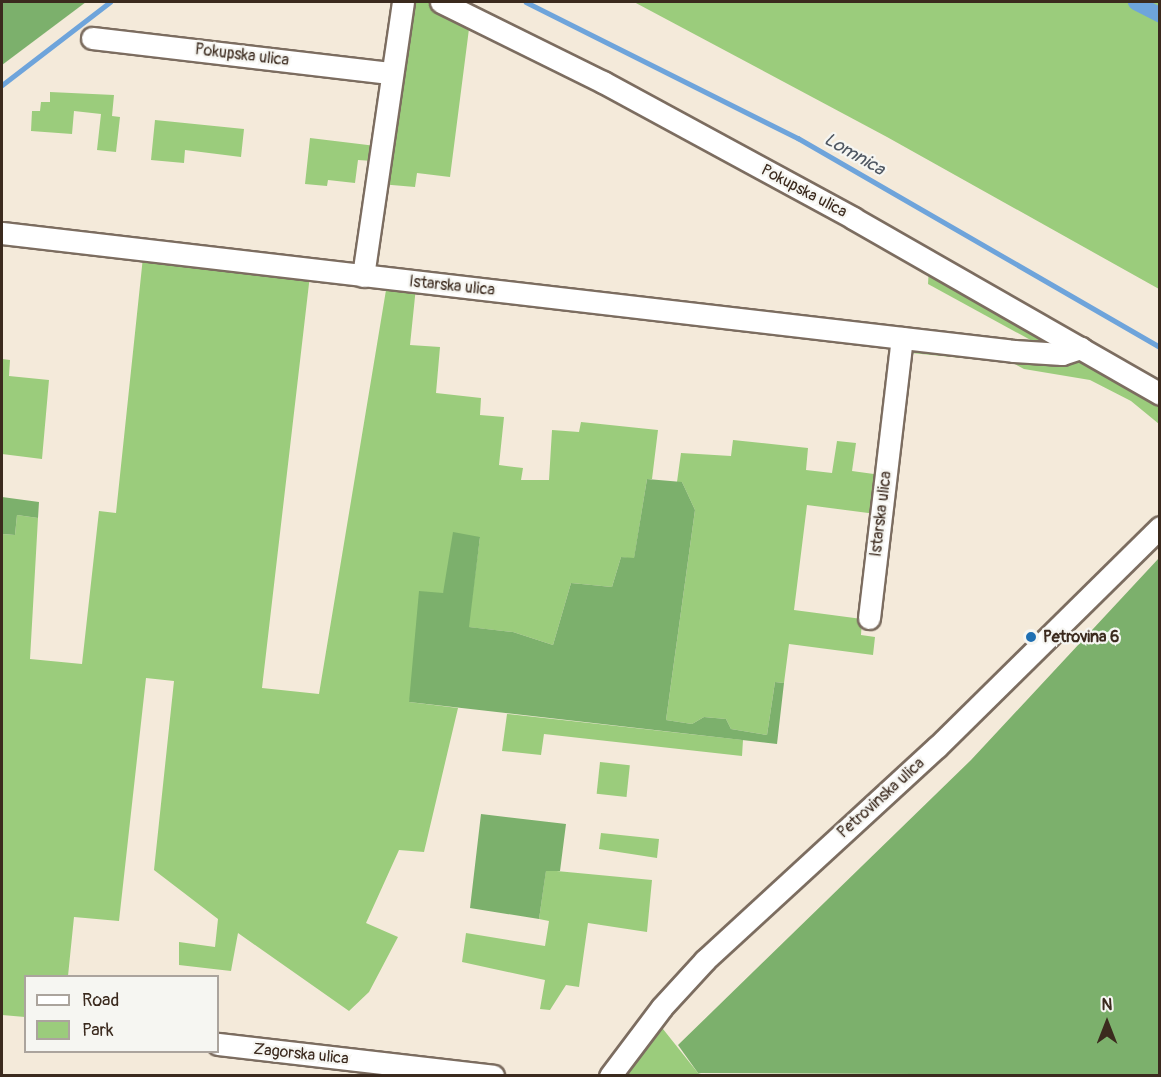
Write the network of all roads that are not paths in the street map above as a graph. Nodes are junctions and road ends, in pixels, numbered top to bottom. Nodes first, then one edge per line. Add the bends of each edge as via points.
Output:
1 (403, 2) edge
2 (441, 2) edge
3 (92, 38) dead end
4 (392, 73) junction
5 (2, 233) edge
6 (363, 276) junction
7 (902, 339) junction
8 (1081, 348) junction
9 (1160, 394) edge
10 (1160, 527) edge
11 (869, 618) dead end
12 (219, 1044) edge
13 (493, 1076) edge
14 (610, 1076) edge

1 - 4 street
2 - 8 street, Pokupska ulica via 603,82
3 - 4 street, Pokupska ulica
4 - 6 street
5 - 6 street, Istarska ulica
6 - 7 street, Istarska ulica
7 - 8 street, Istarska ulica via 1048,353
7 - 11 street, Istarska ulica
8 - 9 street, Pokupska ulica
10 - 14 street, Petrovinska ulica via 937,747 712,953 662,1007
12 - 13 street, Zagorska ulica

